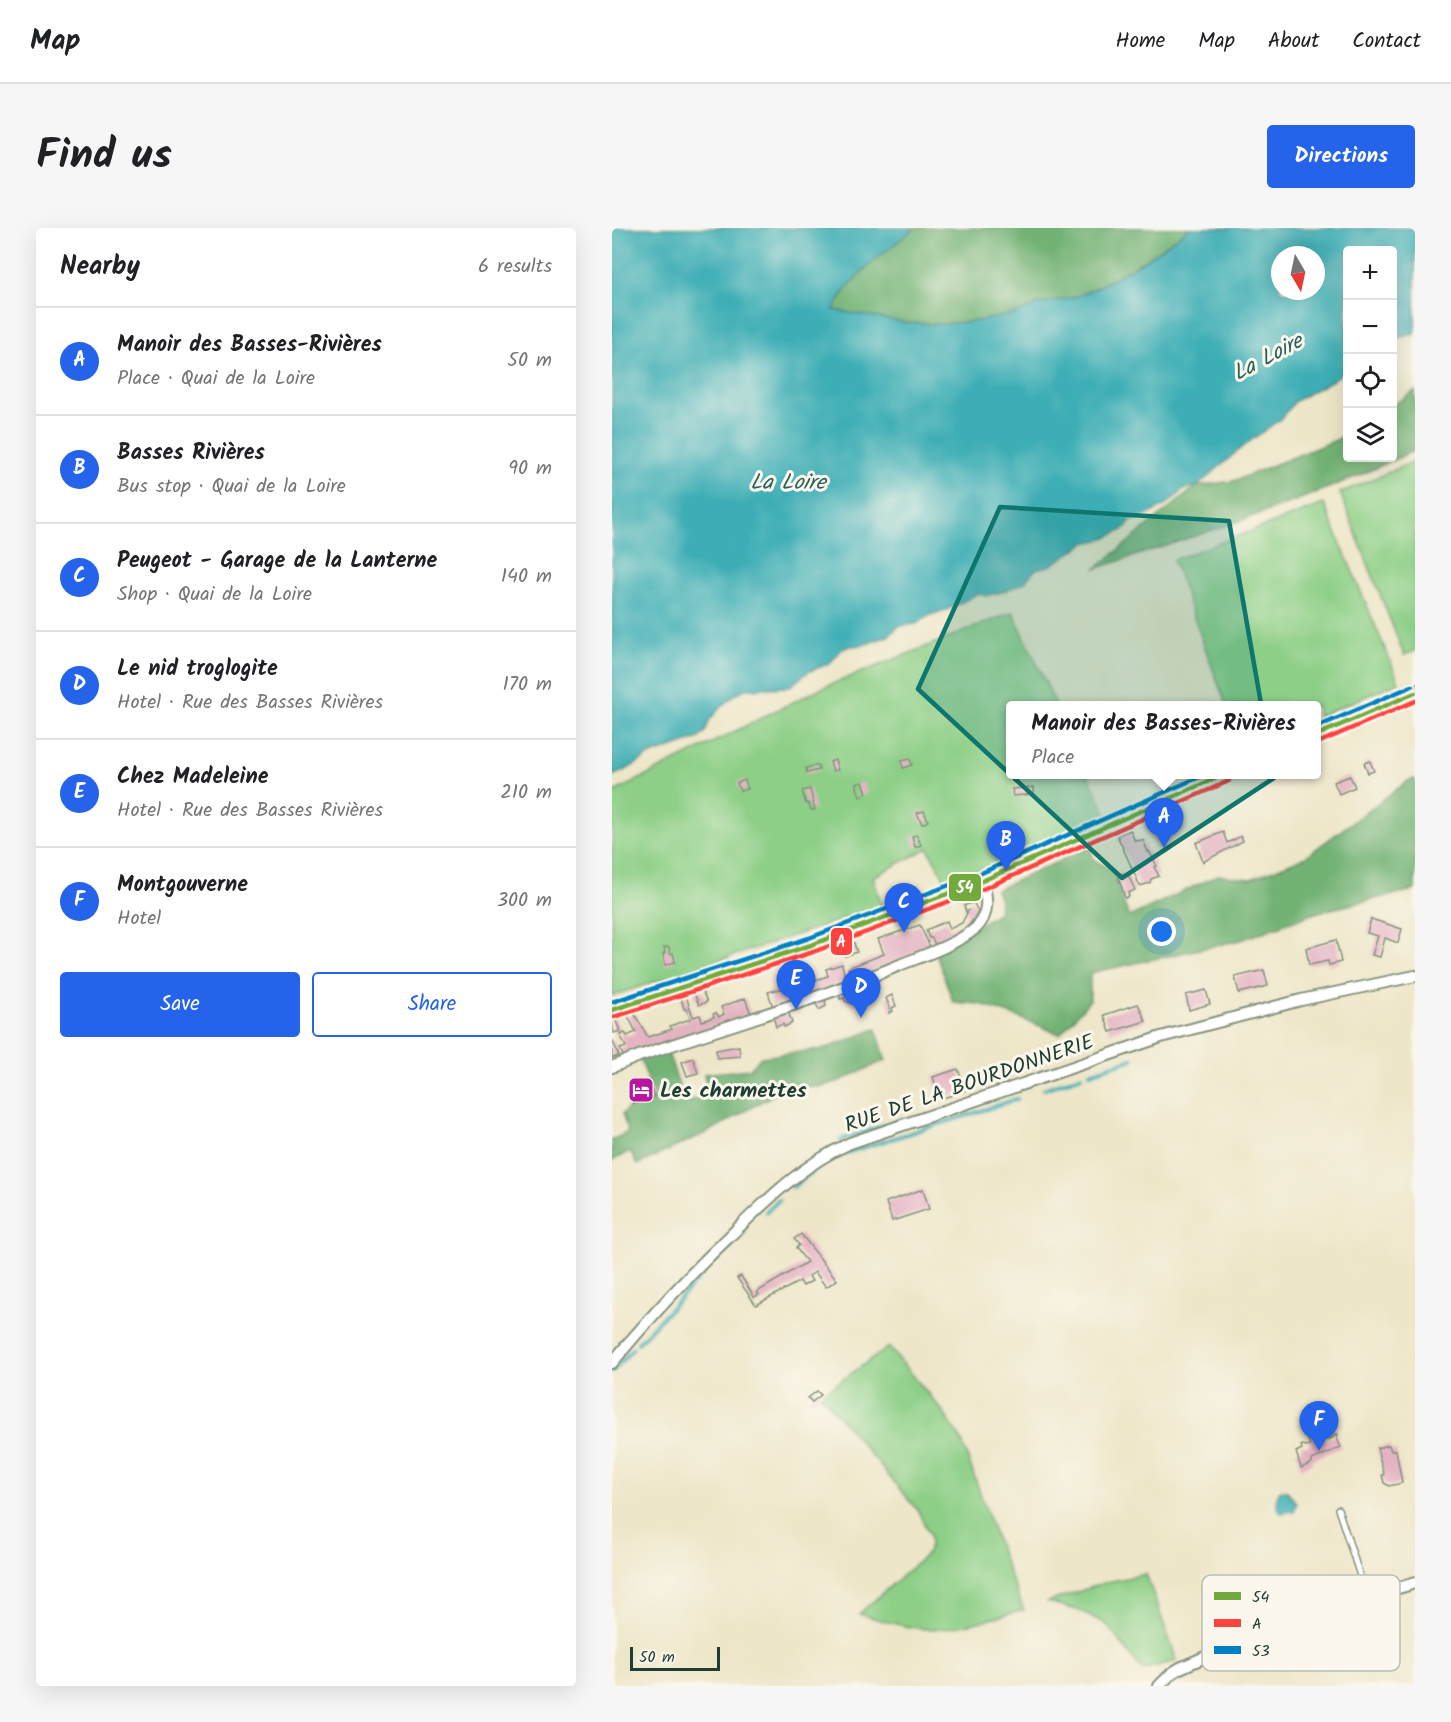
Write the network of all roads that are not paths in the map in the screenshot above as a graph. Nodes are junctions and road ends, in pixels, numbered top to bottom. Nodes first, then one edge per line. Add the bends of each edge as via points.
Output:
1 (1415, 693) edge
2 (1321, 733) edge
3 (1215, 779) edge
4 (982, 881) junction
5 (1415, 976) edge
6 (612, 1010) edge
7 (612, 1067) edge
8 (612, 1363) edge
9 (1338, 1509) dead end
10 (1359, 1575) edge
11 (1415, 1583) edge
12 (1400, 1587) edge
13 (1202, 1658) edge
14 (1159, 1686) edge

1 - 2 main road
3 - 4 main road
4 - 6 main road via 811,945
4 - 7 street via 987,911 977,927 943,947 836,990
5 - 8 street, RUE DE LA BOURDONNERIE via 1301,1000 1161,1037 830,1152 780,1188 688,1277
9 - 10 lane
11 - 12 street
13 - 14 street via 1172,1673

